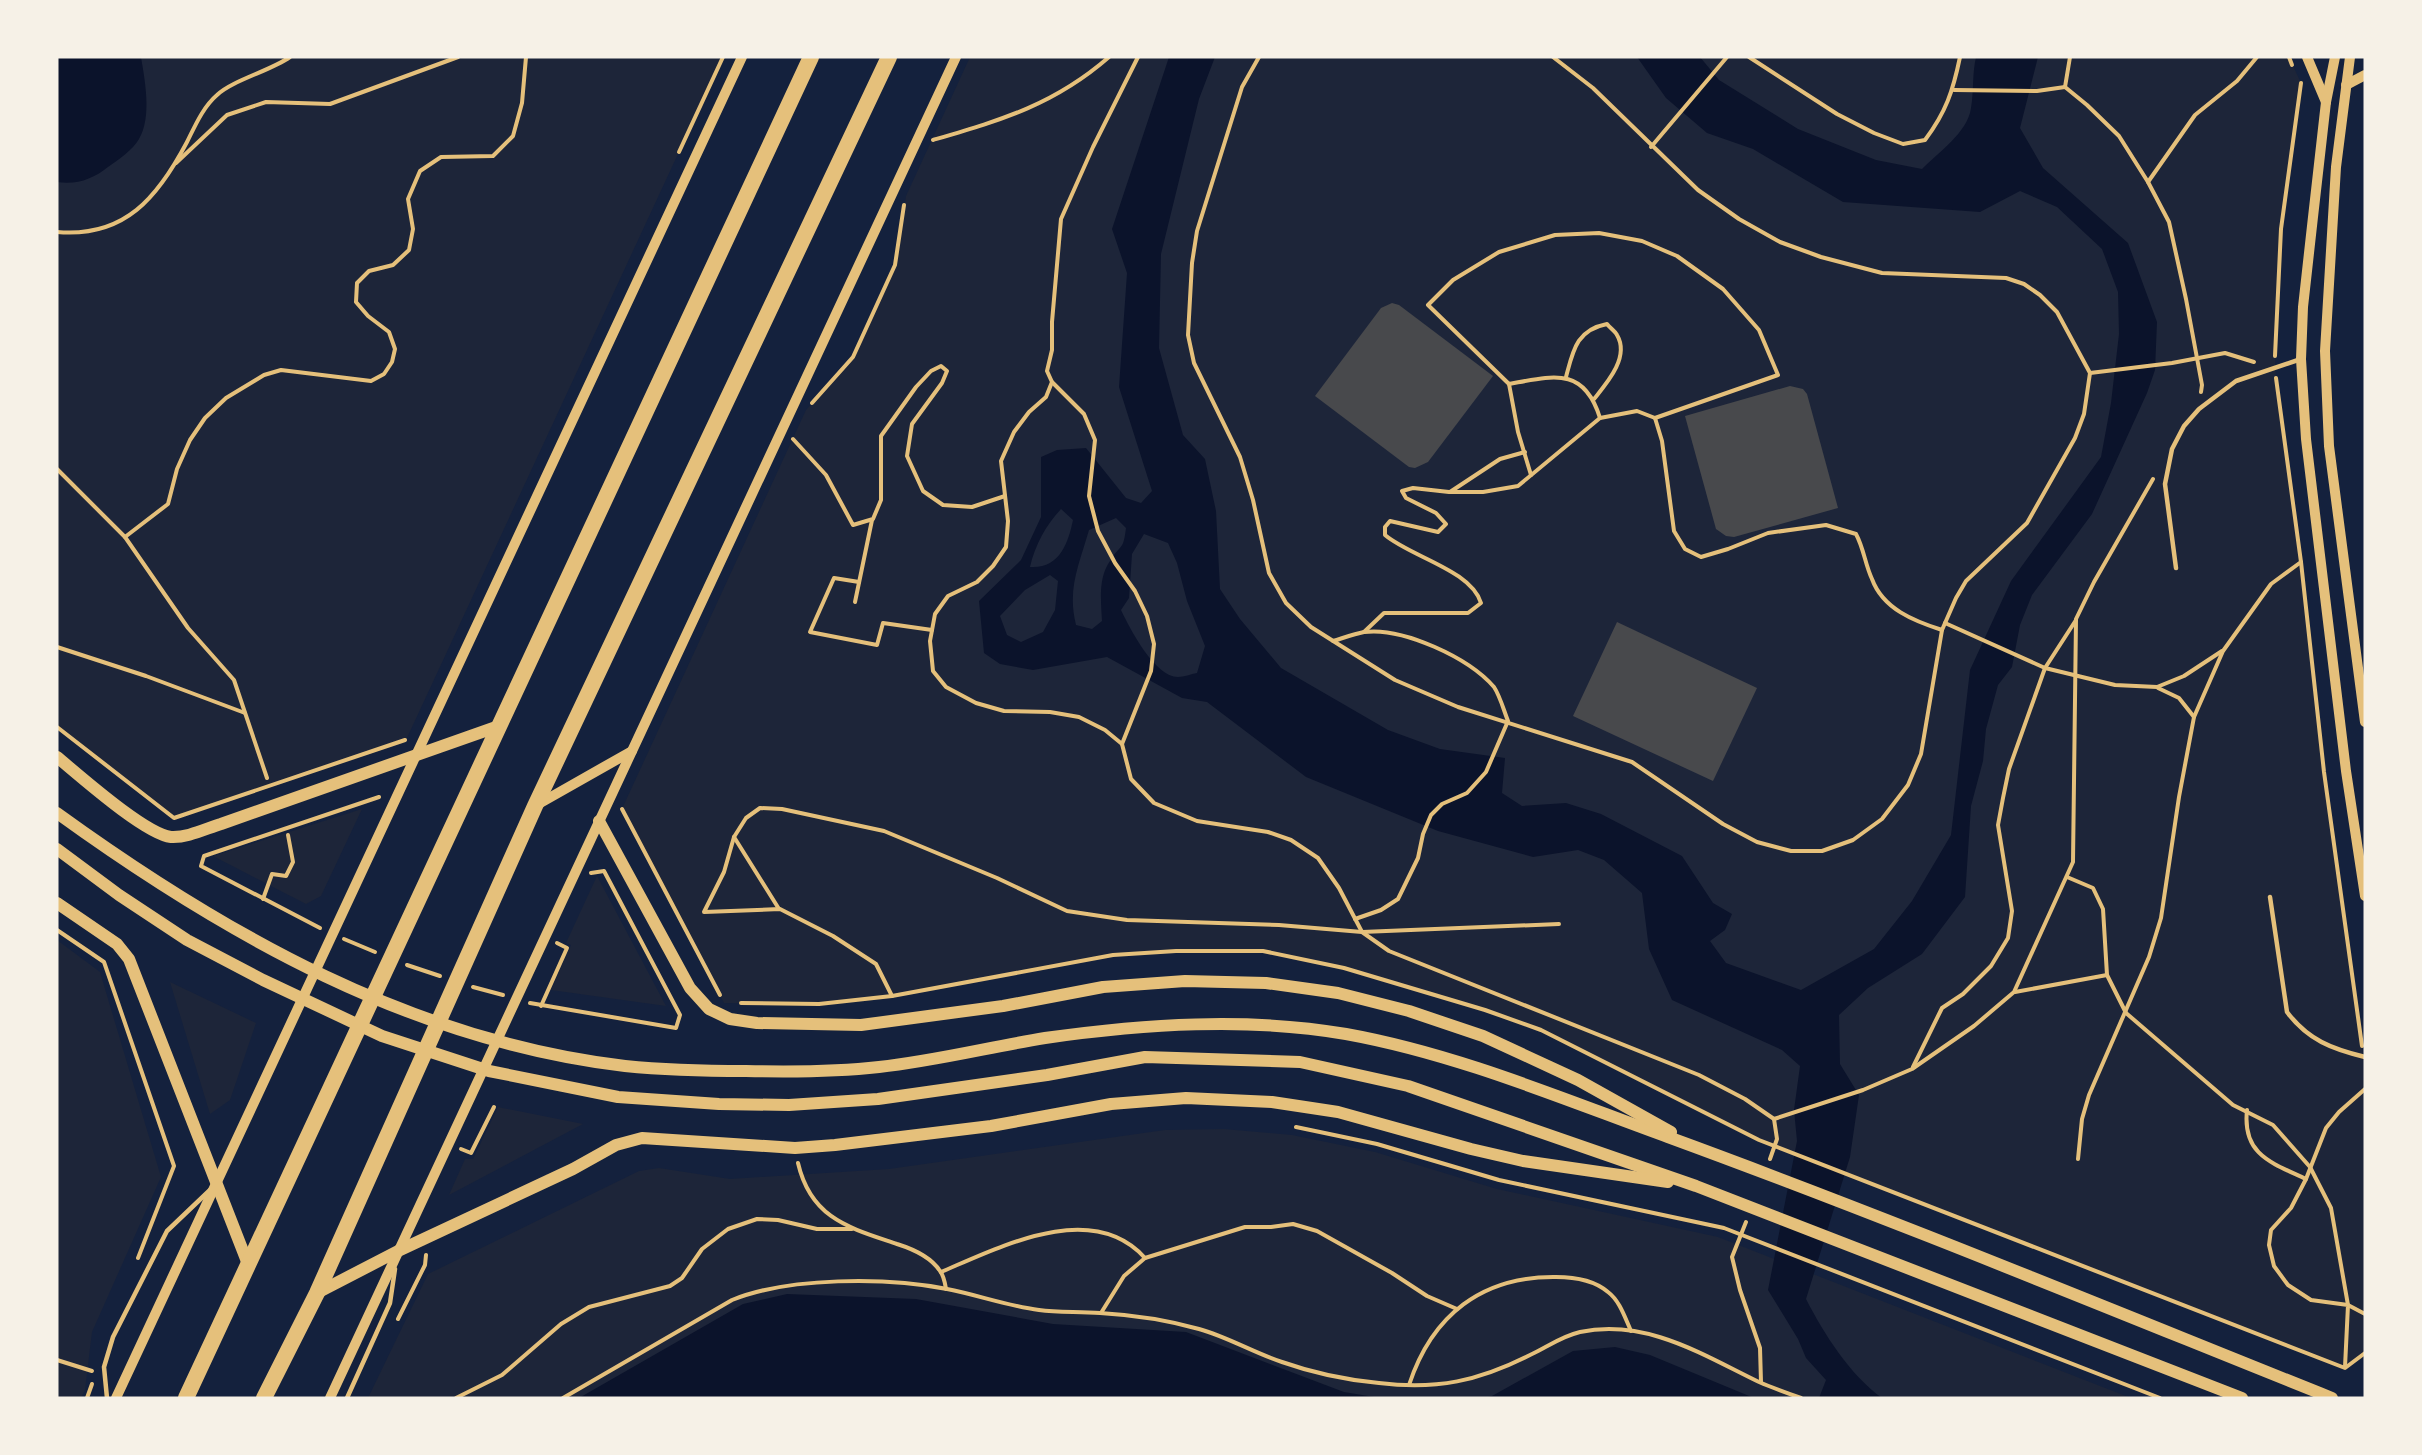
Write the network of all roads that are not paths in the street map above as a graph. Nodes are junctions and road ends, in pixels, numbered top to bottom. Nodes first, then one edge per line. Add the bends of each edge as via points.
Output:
1 (742, 57) edge
2 (811, 57) edge
3 (889, 57) edge
4 (956, 57) edge
5 (2307, 57) edge
6 (2335, 57) edge
7 (2350, 57) edge
8 (2365, 75) edge
9 (2346, 86) junction
10 (2326, 102) junction
11 (2301, 359) junction
12 (2176, 568) dead end
13 (2365, 722) edge
14 (499, 726) junction
15 (632, 751) junction
16 (415, 756) junction
17 (57, 758) edge
18 (535, 806) junction
19 (57, 813) edge
20 (599, 821) junction
21 (57, 849) edge
22 (2365, 896) edge
23 (2270, 897) dead end
24 (57, 903) edge
25 (2365, 1057) edge
26 (1704, 1150) junction
27 (216, 1184) junction
28 (1696, 1186) junction
29 (398, 1251) junction
30 (248, 1264) junction
31 (317, 1293) junction
32 (107, 1398) edge
33 (116, 1398) edge
34 (186, 1398) edge
35 (264, 1398) edge
36 (330, 1398) edge
37 (347, 1398) edge
38 (2242, 1398) edge
39 (2332, 1398) edge

1 - 16 street
2 - 14 highway
3 - 18 highway
4 - 15 street
5 - 10 street
6 - 10 street
7 - 9 street
8 - 9 street
9 - 13 street via 2330,246 2326,363 2329,446
10 - 11 street via 2303,307
11 - 12 lane via 2236,381 2199,409 2184,426 2172,449 2165,484
11 - 22 street via 2306,439
14 - 16 main road
14 - 30 highway
15 - 18 street
15 - 20 street
16 - 17 main road via 187,835 170,837 138,821
16 - 27 street
18 - 31 highway
19 - 26 main road via 132,867 276,953 393,1006 554,1054 626,1066 792,1072 879,1067 1048,1038 1149,1027 1243,1025 1300,1029 1346,1034 1415,1050 1506,1078
20 - 26 main road via 690,988 709,1009 730,1019 861,1025 1003,1006 1103,987 1185,981 1266,983 1338,993 1409,1011 1504,1045 1578,1080
20 - 29 street
21 - 28 main road via 187,940 301,998 382,1036 489,1071 540,1083 618,1097 789,1105 890,1097 1144,1057 1300,1062 1408,1086
23 - 25 lane via 2287,1012 2299,1028 2317,1041
24 - 27 main road via 117,944 129,959
26 - 39 main road
27 - 30 main road
27 - 32 lane via 167,1231 118,1326 104,1367
27 - 33 street
28 - 29 main road via 1523,1161 1338,1112 1272,1102 1197,1098 1112,1104 991,1126 795,1148 642,1138 616,1144 573,1169
28 - 38 main road
29 - 31 main road
29 - 36 street
29 - 37 lane via 390,1303
30 - 34 highway
31 - 35 highway

